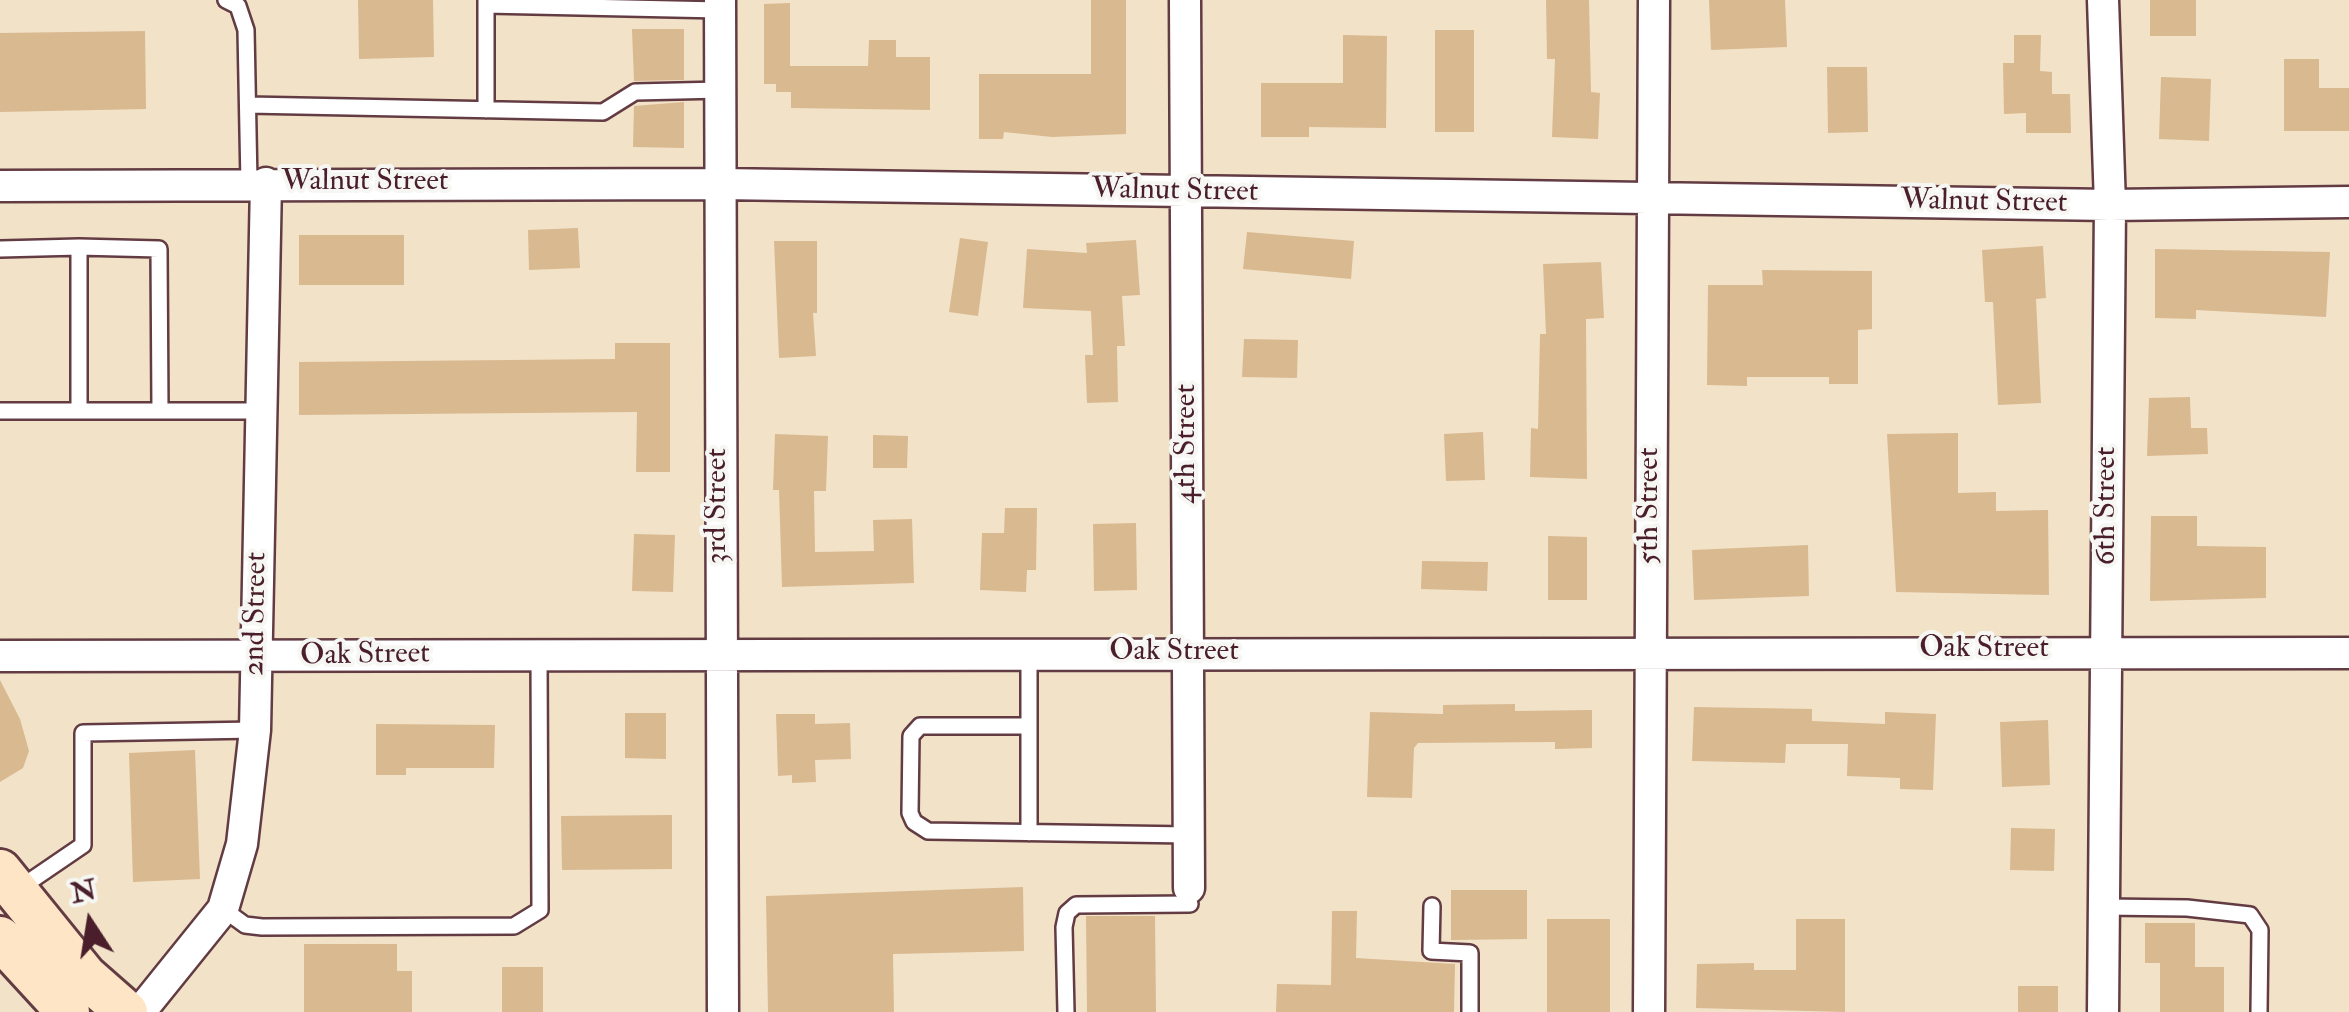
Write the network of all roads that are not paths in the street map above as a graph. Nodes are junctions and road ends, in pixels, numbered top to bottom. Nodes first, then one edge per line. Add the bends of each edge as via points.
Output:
1 (226, 0) edge
2 (1185, 0) edge
3 (1654, 0) edge
4 (2103, 0) edge
5 (486, 2) edge
6 (720, 5) edge
7 (721, 90) junction
8 (248, 105) junction
9 (486, 110) junction
10 (258, 183) junction
11 (722, 184) junction
12 (0, 186) edge
13 (1187, 192) junction
14 (1653, 196) junction
15 (2349, 202) edge
16 (2110, 205) junction
17 (79, 247) junction
18 (0, 249) edge
19 (80, 410) junction
20 (160, 410) junction
21 (0, 411) edge
22 (260, 411) junction
23 (1651, 650) junction
24 (2106, 650) junction
25 (718, 652) junction
26 (1029, 653) junction
27 (1189, 653) junction
28 (2349, 653) edge
29 (539, 654) junction
30 (0, 656) edge
31 (256, 657) junction
32 (1029, 726) junction
33 (254, 730) junction
34 (1029, 833) junction
35 (1190, 835) junction
36 (8, 880) edge
37 (1190, 896) joint
38 (1432, 906) dead end
39 (2104, 908) junction
40 (223, 909) junction
41 (0, 938) edge
42 (68, 1012) edge
43 (126, 1012) edge
44 (140, 1012) edge
45 (723, 1012) edge
46 (1066, 1012) edge
47 (1470, 1012) edge
48 (1648, 1012) edge
49 (2103, 1012) edge
50 (2259, 1012) edge

1 - 8 lane via 238,6 246,30
2 - 13 street, 4th Street
3 - 14 street, 5th Street
4 - 16 street, 6th Street
5 - 6 lane
5 - 9 lane
6 - 7 street, 3rd Street
7 - 9 lane via 635,92 602,112
7 - 11 street, 3rd Street
8 - 9 lane
8 - 10 lane
10 - 11 street, Walnut Street
10 - 12 street, Walnut Street
10 - 22 street, 2nd Street
11 - 13 street, Walnut Street
11 - 25 street, 3rd Street
13 - 14 street, Walnut Street
13 - 27 street, 4th Street
14 - 16 street, Walnut Street
14 - 23 street, 5th Street
15 - 16 street, Walnut Street
16 - 24 street, 6th Street
17 - 18 lane
17 - 19 lane
17 - 20 lane via 159,249
19 - 20 lane
19 - 21 lane
20 - 22 lane
22 - 31 street, 2nd Street
23 - 24 street, Oak Street
23 - 27 street, Oak Street
23 - 48 street, 5th Street
24 - 28 street, Oak Street
24 - 39 street, 6th Street
25 - 26 street, Oak Street
25 - 29 street, Oak Street
25 - 45 street, 3rd Street
26 - 27 street, Oak Street
26 - 32 lane
27 - 35 street, 4th Street
29 - 31 street, Oak Street
29 - 40 lane via 540,910 514,926 262,927 245,925
30 - 31 street, Oak Street
31 - 33 street, 2nd Street
32 - 34 lane
32 - 34 lane via 920,726 911,736 910,813 928,831
33 - 36 lane via 83,733 83,845
33 - 40 street, 2nd Street via 242,844
34 - 35 lane
35 - 37 street, 4th Street
36 - 43 main road via 85,976
37 - 46 lane via 1076,905 1064,927
38 - 47 lane via 1431,951 1470,953
39 - 49 street, 6th Street
39 - 50 lane via 2250,916 2260,930
40 - 44 street, 2nd Street
41 - 42 main road

